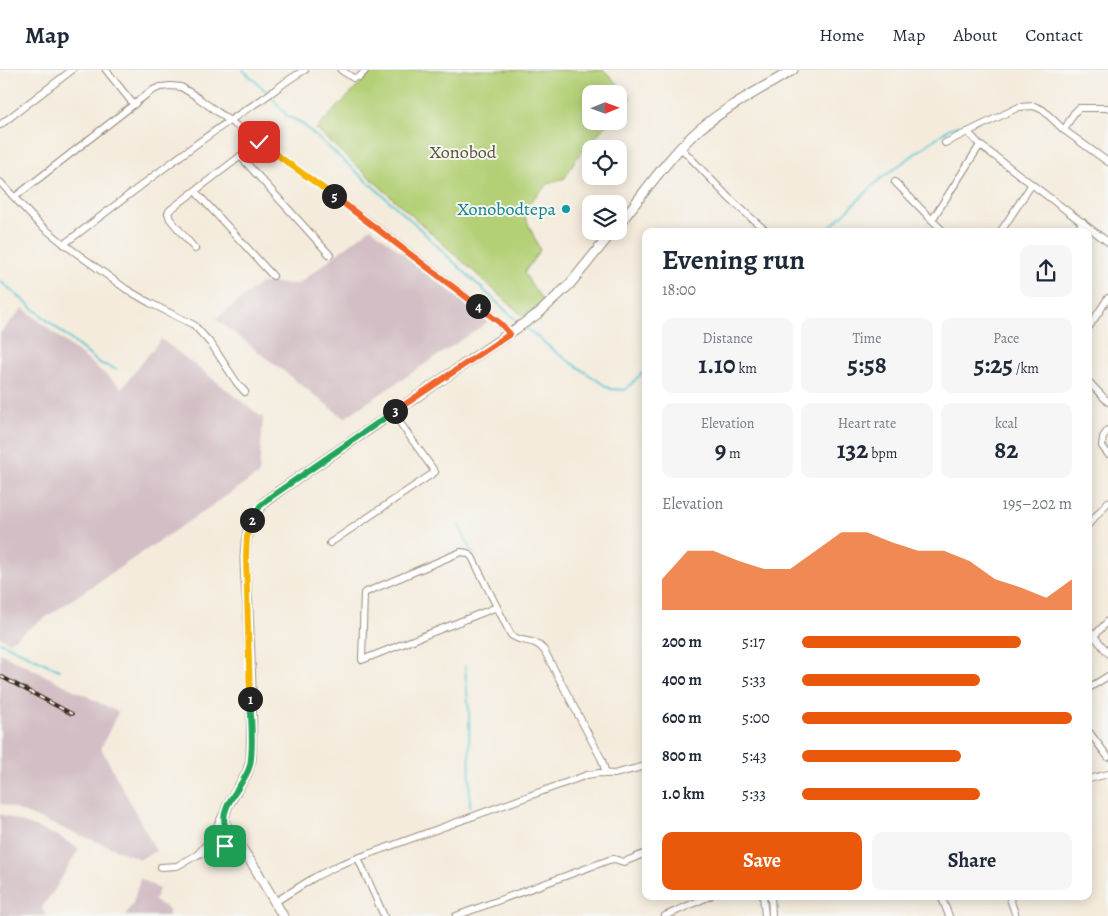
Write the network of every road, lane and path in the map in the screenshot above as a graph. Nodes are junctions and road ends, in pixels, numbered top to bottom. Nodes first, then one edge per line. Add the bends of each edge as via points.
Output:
1 (72, 70) edge
2 (106, 70) edge
3 (305, 70) edge
4 (341, 70) edge
5 (366, 70) edge
6 (793, 70) edge
7 (134, 105) junction
8 (1108, 108) edge
9 (230, 120) junction
10 (0, 125) edge
11 (1064, 130) junction
12 (968, 132) junction
13 (259, 142) junction
14 (945, 143) dead end
15 (980, 145) junction
16 (681, 148) junction
17 (240, 156) junction
18 (1108, 162) edge
19 (0, 182) edge
20 (895, 182) dead end
21 (1032, 184) junction
22 (195, 191) junction
23 (15, 197) junction
24 (627, 214) edge
25 (932, 220) junction
26 (1083, 222) junction
27 (763, 228) edge
28 (940, 228) edge
29 (1003, 228) edge
30 (1079, 228) edge
31 (1090, 228) edge
32 (1092, 229) edge
33 (606, 240) edge
34 (1108, 242) edge
35 (64, 244) junction
36 (195, 249) dead end
37 (330, 255) dead end
38 (273, 276) dead end
39 (1108, 298) edge
40 (1092, 322) edge
41 (510, 334) junction
42 (1092, 385) edge
43 (245, 392) dead end
44 (1108, 402) edge
45 (393, 413) junction
46 (1108, 430) edge
47 (1108, 454) edge
48 (1108, 502) edge
49 (1092, 521) edge
50 (330, 543) dead end
51 (497, 607) junction
52 (1108, 621) edge
53 (1092, 634) edge
54 (1094, 636) junction
55 (1108, 653) edge
56 (1108, 676) edge
57 (1092, 686) edge
58 (1092, 736) edge
59 (1108, 757) edge
60 (642, 767) edge
61 (606, 774) junction
62 (1108, 774) edge
63 (1092, 778) edge
64 (227, 807) junction
65 (242, 850) junction
66 (196, 855) junction
67 (642, 855) edge
68 (358, 858) junction
69 (161, 867) dead end
70 (701, 900) edge
71 (763, 900) edge
72 (771, 900) edge
73 (943, 900) edge
74 (1010, 900) edge
75 (276, 902) junction
76 (283, 916) edge
77 (384, 916) edge
78 (456, 916) edge
79 (665, 916) edge
80 (765, 916) edge
81 (772, 916) edge
82 (949, 916) edge
83 (1016, 916) edge

1 - 10 street
2 - 7 street
3 - 9 street
4 - 5 street via 353,78
6 - 16 main road via 711,120
7 - 9 street via 160,87 181,87
7 - 23 street
8 - 11 street via 1079,108
9 - 13 street
9 - 35 street
11 - 12 street via 1043,110 1027,105
11 - 18 street
12 - 14 street
12 - 15 street
13 - 17 street
13 - 41 street via 418,259
15 - 21 street
15 - 25 street
16 - 24 main road
16 - 27 street
17 - 22 street
17 - 37 street
19 - 23 street
20 - 25 street
21 - 26 street
21 - 29 street
22 - 36 street via 168,213
22 - 38 street
23 - 35 street
25 - 28 street
26 - 30 street
26 - 31 street
32 - 34 street
33 - 41 main road via 565,289
35 - 43 street via 150,303 194,325
39 - 40 street
41 - 45 main road
42 - 44 street
45 - 50 street via 435,472
45 - 64 main road via 272,496 252,519 246,556 251,760
46 - 47 street via 1102,446
48 - 49 street
51 - 51 street via 470,554 461,552 364,593 362,660
51 - 61 street via 513,636 536,642 544,650 602,760
52 - 54 street
53 - 54 street
54 - 55 street
56 - 57 street
58 - 59 street
60 - 61 street
61 - 68 street via 587,775
62 - 63 street
64 - 65 main road via 225,824
64 - 66 street via 209,841
65 - 66 street via 225,846
65 - 75 main road
66 - 69 street via 177,866
67 - 78 street via 624,862 609,860
68 - 75 street via 315,877
68 - 77 street
70 - 79 street
71 - 80 street
72 - 81 street
73 - 82 street
74 - 83 street
75 - 76 main road

